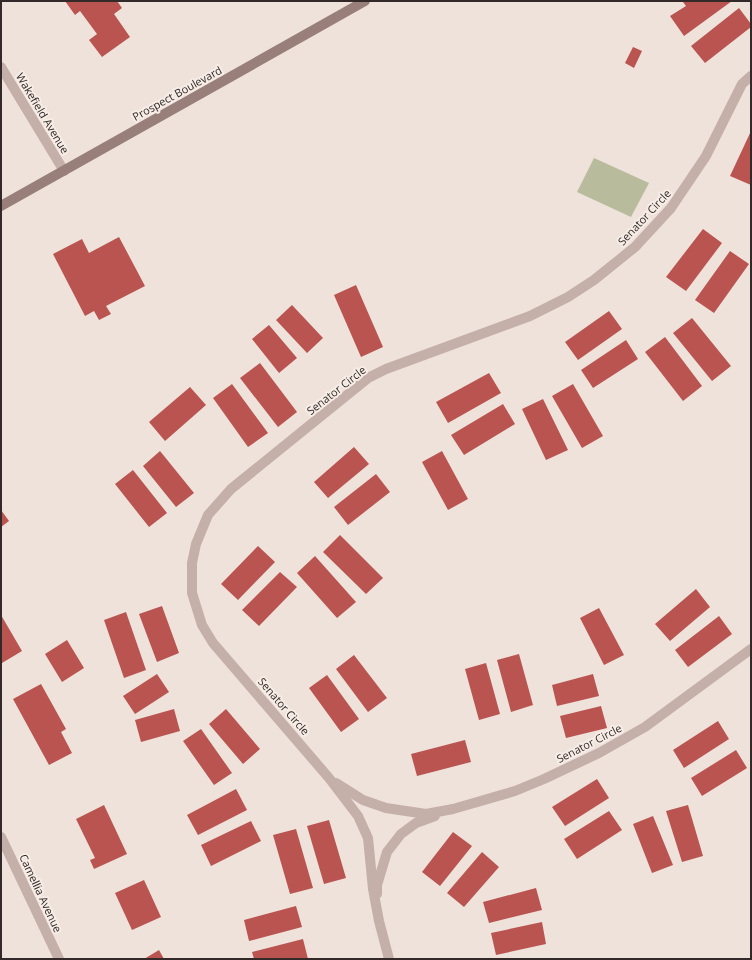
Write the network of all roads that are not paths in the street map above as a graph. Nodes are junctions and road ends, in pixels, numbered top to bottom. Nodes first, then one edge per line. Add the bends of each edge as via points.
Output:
1 (365, 1) edge
2 (1, 67) edge
3 (751, 76) edge
4 (64, 171) junction
5 (1, 206) edge
6 (751, 649) edge
7 (329, 778) junction
8 (453, 809) junction
9 (1, 837) edge
10 (379, 921) junction
11 (59, 959) edge
12 (389, 959) edge

1 - 4 main road, Prospect Boulevard
2 - 4 street, Wakefield Avenue
3 - 7 street, Senator Circle via 742,84 706,156 671,208 635,247 594,280 568,297 530,316 368,378 231,489 208,515 196,544 192,563 192,593 202,624 213,643
4 - 5 main road, Prospect Boulevard
6 - 8 street, Senator Circle via 646,727 600,753 515,791
7 - 8 street, Senator Circle via 363,800 386,808 426,814
7 - 10 street, Senator Circle via 358,816 368,838
8 - 10 street via 416,823 401,834 387,852 377,886
9 - 11 street, Camellia Avenue
10 - 12 street, Senator Circle

